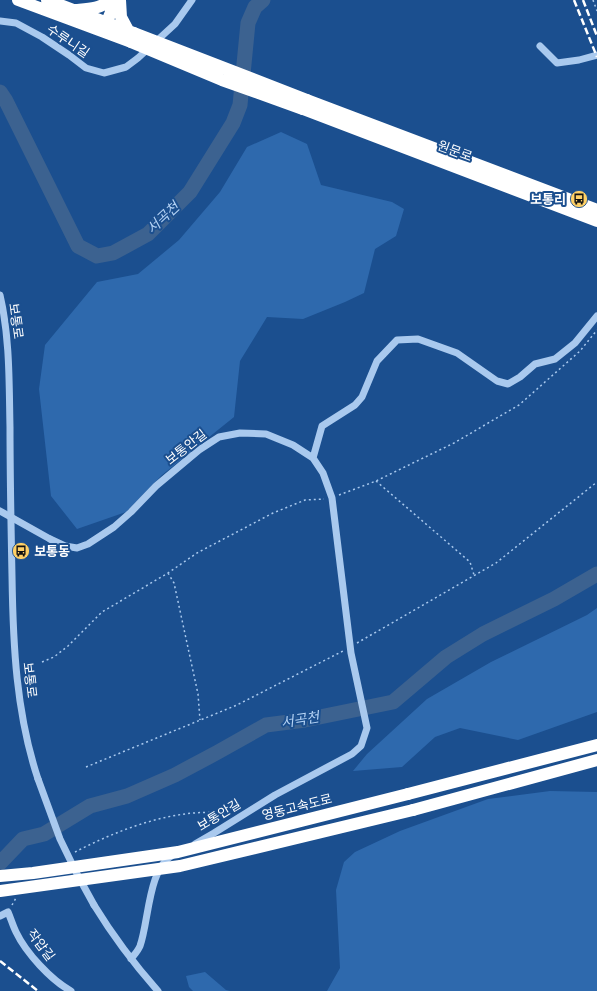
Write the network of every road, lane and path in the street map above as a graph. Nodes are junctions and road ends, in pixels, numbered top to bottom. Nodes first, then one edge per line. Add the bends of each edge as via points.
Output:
1 (18, 0) edge
2 (47, 0) edge
3 (110, 0) edge
4 (116, 0) edge
5 (120, 0) edge
6 (192, 0) edge
7 (593, 0) edge
8 (73, 10) junction
9 (597, 11) edge
10 (0, 21) edge
11 (105, 27) junction
12 (131, 36) junction
13 (540, 46) dead end
14 (597, 55) edge
15 (305, 105) junction
16 (597, 210) edge
17 (597, 221) edge
18 (0, 295) edge
19 (597, 316) edge
20 (597, 330) edge
21 (313, 458) junction
22 (376, 481) junction
23 (597, 482) edge
24 (332, 498) junction
25 (0, 511) edge
26 (168, 573) junction
27 (474, 575) junction
28 (351, 650) junction
29 (42, 662) dead end
30 (200, 720) junction
31 (597, 745) edge
32 (597, 760) edge
33 (86, 767) dead end
34 (242, 816) junction
35 (74, 853) dead end
36 (0, 876) edge
37 (0, 891) edge
38 (18, 896) dead end
39 (8, 912) junction
40 (0, 916) edge
41 (131, 958) junction
42 (71, 991) edge
43 (158, 991) edge

1 - 11 highway
2 - 8 highway
3 - 8 highway via 92,9
4 - 11 highway
5 - 12 highway via 121,17
6 - 10 street, 수루니길 via 175,24 138,58 126,67 104,73 86,68 42,37 16,23
7 - 9 path
8 - 11 highway
11 - 12 highway
12 - 15 highway, bridge via 222,80
13 - 14 street via 557,63
15 - 16 highway, 원문로
15 - 17 highway, 원문로
18 - 41 street, 보통로, bridge via 9,370 14,656 23,720 38,779 60,839 94,906
19 - 21 street via 576,343 555,359 535,364 508,384 497,381 457,353 418,339 397,340 377,361 362,397 355,405 322,426
20 - 22 path via 580,351 519,405 454,443
21 - 24 street, 보통안길 via 323,473
21 - 25 street, 보통안길, bridge via 293,445 266,434 240,433 219,437 199,450 114,527 77,548 50,539
22 - 24 path
22 - 27 path via 470,562
23 - 27 path via 496,563
24 - 26 path via 305,500 273,513 197,553
24 - 28 street, 보통안길
26 - 29 path via 102,612 68,646 54,657
26 - 30 path via 174,584 198,694
27 - 28 path
28 - 30 path
28 - 34 street, 보통안길 via 367,728 361,746 352,754 275,795
30 - 33 path
31 - 36 highway, 영동고속도로, bridge via 178,852
32 - 37 highway, bridge via 412,810 180,866
34 - 35 path via 218,812 185,814 142,824 99,840
34 - 41 street, 보통안길 via 214,834 167,858 157,874 140,948
38 - 39 path
39 - 40 street
39 - 42 street, 작압길 via 17,934 38,964
41 - 43 street

